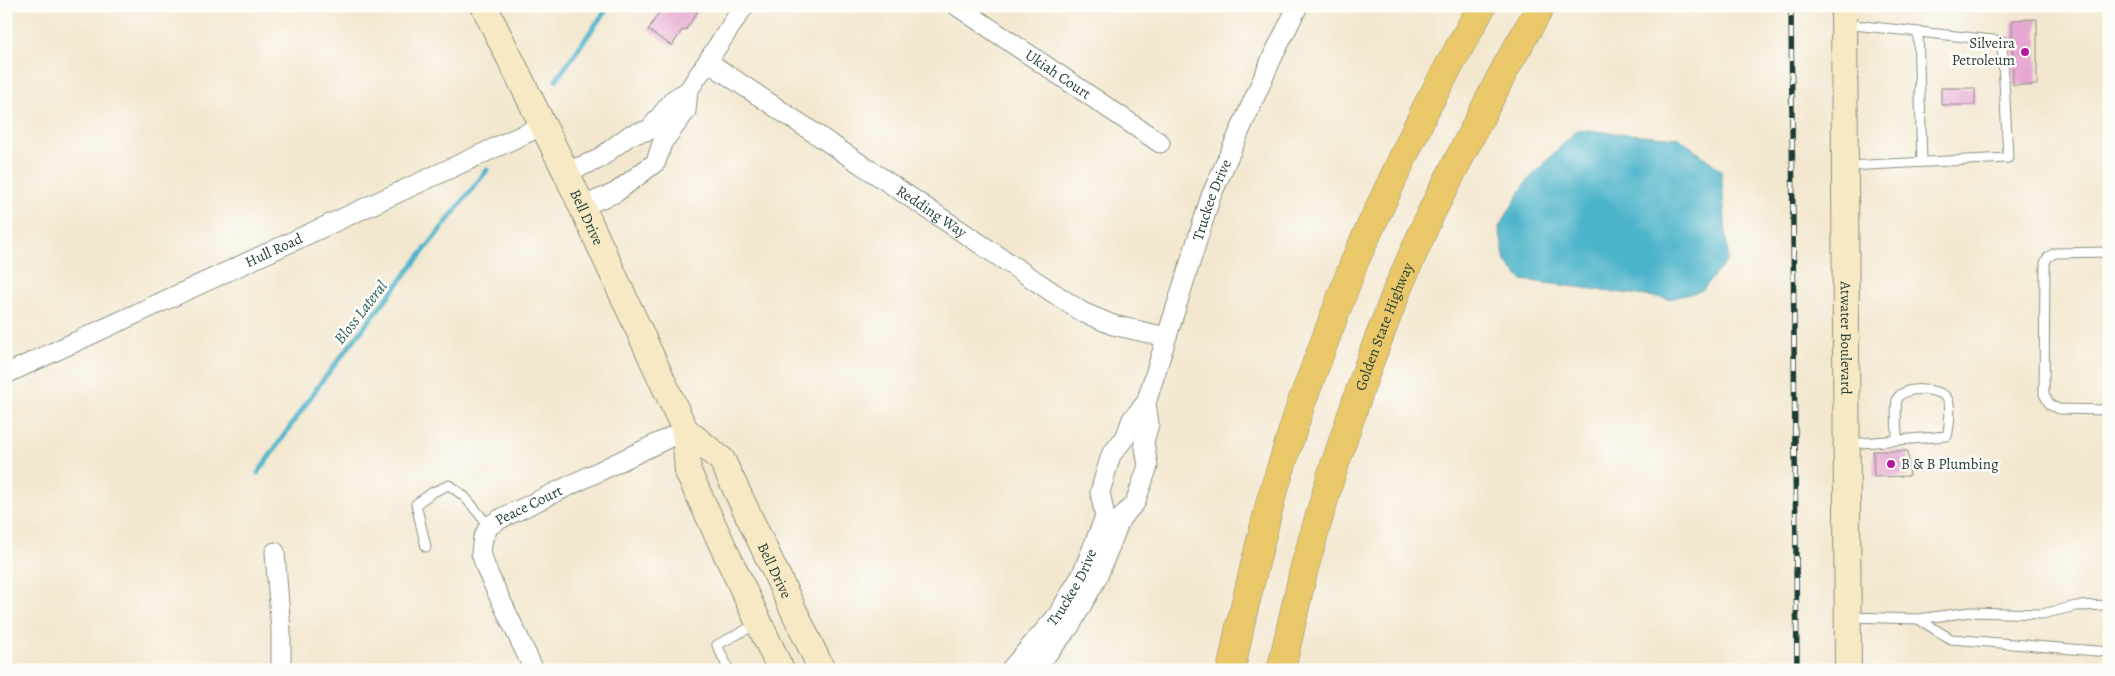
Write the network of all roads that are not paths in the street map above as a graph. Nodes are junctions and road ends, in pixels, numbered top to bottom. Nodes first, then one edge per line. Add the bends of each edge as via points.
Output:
1 (484, 6) edge
2 (744, 6) edge
3 (957, 6) edge
4 (1298, 6) edge
5 (1482, 6) edge
6 (1541, 6) edge
7 (1844, 15) edge
8 (1918, 32) junction
9 (708, 62) junction
10 (542, 126) junction
11 (655, 136) junction
12 (1160, 143) dead end
13 (1922, 162) junction
14 (1845, 166) junction
15 (566, 172) junction
16 (582, 206) junction
17 (2109, 252) edge
18 (1166, 338) junction
19 (6, 374) edge
20 (1146, 403) junction
21 (2109, 410) edge
22 (685, 430) junction
23 (1897, 439) junction
24 (1847, 444) junction
25 (1111, 455) junction
26 (1148, 466) junction
27 (1100, 492) junction
28 (1135, 503) junction
29 (489, 526) junction
30 (426, 547) dead end
31 (275, 552) dead end
32 (1076, 599) junction
33 (2109, 605) edge
34 (1848, 616) junction
35 (1918, 619) junction
36 (759, 623) junction
37 (2109, 652) edge
38 (281, 670) edge
39 (534, 670) edge
40 (729, 670) edge
41 (781, 670) edge
42 (822, 670) edge
43 (1010, 670) edge
44 (1034, 670) edge
45 (1231, 670) edge
46 (1281, 670) edge
47 (1848, 670) edge

1 - 10 street, Bell Drive
2 - 9 street
3 - 12 street, Ukiah Court
4 - 18 street, Truckee Drive via 1211,196
5 - 45 highway via 1426,108 1356,258 1304,395 1271,499
6 - 46 highway, Golden State Highway via 1500,77 1398,288 1331,476 1304,569
7 - 8 lane
7 - 14 street, Atwater Boulevard
8 - 13 lane
8 - 13 lane via 2002,41 2008,158
9 - 11 street via 688,91 686,111
9 - 18 street, Redding Way via 1082,312 1113,325
10 - 15 street, Bell Drive
10 - 19 street, Hull Road
11 - 15 street via 630,135 597,160
11 - 16 street via 656,162 615,193
13 - 14 lane
14 - 24 street, Atwater Boulevard
15 - 16 street, Bell Drive
16 - 22 street, Bell Drive
17 - 21 lane via 2055,253 2044,264 2044,394 2059,410
18 - 20 street, Truckee Drive
20 - 25 street, Truckee Drive via 1132,419 1126,436
20 - 26 street, Truckee Drive via 1148,424 1144,442
22 - 29 street, Peace Court
22 - 36 street, Bell Drive via 688,472
22 - 42 street, Bell Drive via 722,460
23 - 23 lane via 1947,436 1947,397 1940,392 1909,389 1902,392 1897,400
23 - 24 lane
24 - 34 street, Atwater Boulevard
25 - 26 street via 1124,448 1133,448
25 - 27 street, Truckee Drive
26 - 28 street, Truckee Drive
27 - 28 street via 1116,507
27 - 32 street, Truckee Drive via 1105,517 1082,574
28 - 32 street, Truckee Drive via 1121,518 1101,569
29 - 30 lane via 449,485 416,504
29 - 39 street, Peace Court via 481,553
31 - 38 street
32 - 43 street, Truckee Drive
32 - 44 street, Truckee Drive via 1070,626
33 - 35 lane via 2076,606 2042,614 1970,612
34 - 35 lane
34 - 47 street, Atwater Boulevard
35 - 37 lane via 1950,639
36 - 40 lane via 718,645
36 - 41 street, Bell Drive

